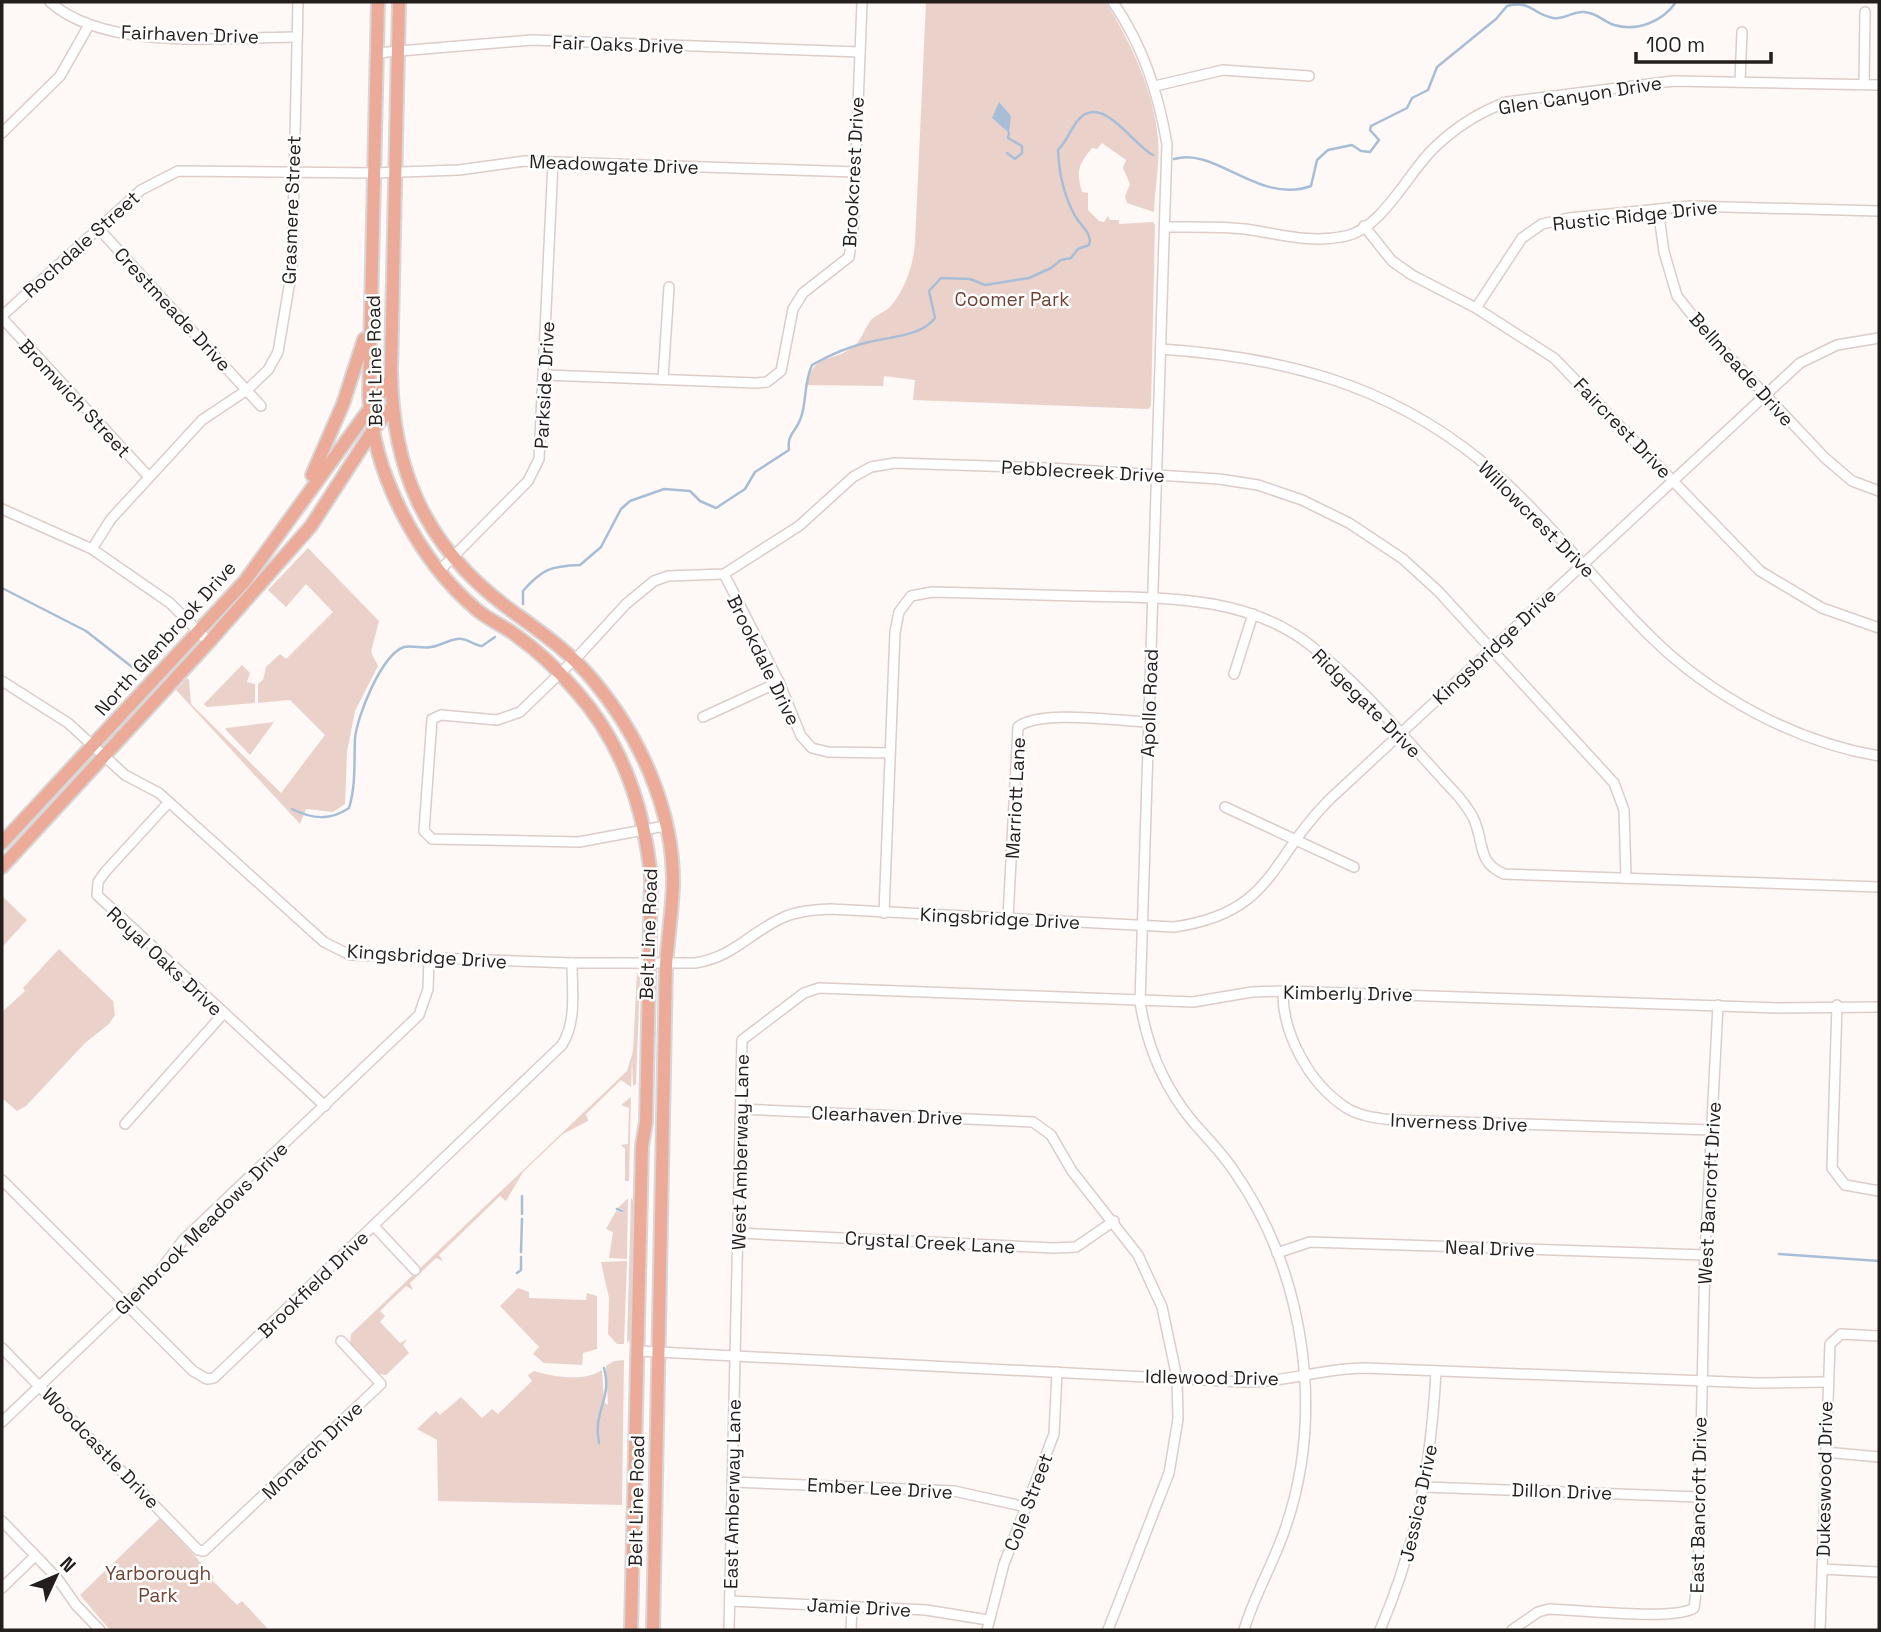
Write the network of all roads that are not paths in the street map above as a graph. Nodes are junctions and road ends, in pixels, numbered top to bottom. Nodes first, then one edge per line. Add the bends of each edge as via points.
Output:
1 (50, 2) edge
2 (298, 2) edge
3 (378, 2) edge
4 (399, 2) edge
5 (862, 2) edge
6 (1113, 2) edge
7 (1865, 12) dead end
8 (89, 25) junction
9 (1742, 32) dead end
10 (297, 37) junction
11 (398, 52) junction
12 (860, 52) junction
13 (376, 53) junction
14 (1309, 76) dead end
15 (1740, 82) junction
16 (1864, 84) junction
17 (1879, 85) edge
18 (1156, 86) junction
19 (2, 134) edge
20 (553, 162) junction
21 (293, 172) junction
22 (394, 172) junction
23 (856, 172) junction
24 (373, 173) junction
25 (1658, 209) junction
26 (1879, 211) edge
27 (1165, 226) junction
28 (1364, 226) junction
29 (98, 228) junction
30 (669, 288) dead end
31 (1475, 308) junction
32 (2, 317) edge
33 (368, 325) junction
34 (1879, 338) edge
35 (1161, 349) junction
36 (545, 375) junction
37 (391, 379) junction
38 (663, 379) junction
39 (247, 390) junction
40 (1763, 394) junction
41 (369, 405) junction
42 (261, 406) dead end
43 (391, 408) junction
44 (373, 430) junction
45 (351, 464) junction
46 (383, 466) junction
47 (1158, 475) junction
48 (149, 477) junction
49 (1673, 479) junction
50 (1879, 491) edge
51 (2, 509) edge
52 (295, 509) junction
53 (92, 549) junction
54 (453, 557) junction
55 (1583, 565) junction
56 (440, 570) junction
57 (724, 574) junction
58 (1154, 598) junction
59 (1253, 614) junction
60 (1879, 628) edge
61 (198, 631) junction
62 (209, 642) junction
63 (1491, 649) junction
64 (575, 660) junction
65 (561, 674) junction
66 (1234, 674) dead end
67 (2, 681) edge
68 (779, 682) junction
69 (703, 717) dead end
70 (1149, 722) junction
71 (1400, 734) junction
72 (92, 745) junction
73 (889, 753) junction
74 (103, 756) junction
75 (1879, 756) edge
76 (169, 802) junction
77 (1225, 807) dead end
78 (665, 826) junction
79 (644, 829) junction
80 (1295, 840) junction
81 (2, 843) edge
82 (3, 862) edge
83 (1354, 867) dead end
84 (1626, 878) junction
85 (1879, 887) edge
86 (884, 913) junction
87 (1008, 918) junction
88 (1142, 925) junction
89 (429, 959) junction
90 (572, 963) junction
91 (649, 964) junction
92 (666, 964) junction
93 (819, 988) joint
94 (1283, 991) junction
95 (1140, 1002) junction
96 (1718, 1005) junction
97 (1837, 1005) junction
98 (1879, 1007) edge
99 (223, 1014) junction
100 (325, 1106) junction
101 (741, 1109) junction
102 (125, 1124) dead end
103 (1712, 1130) junction
104 (2, 1180) edge
105 (643, 1191) junction
106 (663, 1191) junction
107 (1879, 1191) edge
108 (1114, 1222) junction
109 (374, 1226) junction
110 (738, 1233) junction
111 (1277, 1253) junction
112 (1704, 1255) junction
113 (415, 1270) dead end
114 (128, 1302) junction
115 (1879, 1336) edge
116 (341, 1341) dead end
117 (2, 1348) edge
118 (639, 1351) junction
119 (657, 1351) junction
120 (736, 1358) junction
121 (1436, 1371) junction
122 (1057, 1372) junction
123 (1306, 1374) junction
124 (1177, 1378) junction
125 (1700, 1380) junction
126 (1826, 1382) junction
127 (41, 1385) junction
128 (2, 1422) edge
129 (1825, 1452) junction
130 (1879, 1457) edge
131 (732, 1482) junction
132 (1425, 1487) junction
133 (1699, 1497) junction
134 (1026, 1507) junction
135 (2, 1521) edge
136 (198, 1550) joint
137 (35, 1556) junction
138 (1822, 1569) junction
139 (1879, 1572) edge
140 (2, 1588) edge
141 (730, 1601) junction
142 (852, 1607) junction
143 (988, 1620) junction
144 (100, 1630) edge
145 (631, 1630) edge
146 (653, 1630) edge
147 (729, 1630) edge
148 (851, 1630) edge
149 (987, 1630) edge
150 (1108, 1630) edge
151 (1244, 1630) edge
152 (1380, 1630) edge
153 (1512, 1630) edge
154 (1820, 1630) edge

1 - 8 street, Fairhaven Drive
2 - 10 street, Grasmere Street
3 - 13 main road, Belt Line Road
4 - 11 main road, Belt Line Road
5 - 12 street, Brookcrest Drive
6 - 18 street, Apollo Road
7 - 16 street
8 - 10 street, Fairhaven Drive via 127,33
8 - 19 street via 60,76
9 - 15 street
10 - 21 street, Grasmere Street
11 - 12 street, Fair Oaks Drive via 532,40
11 - 13 street, Fair Oaks Drive
11 - 22 main road, Belt Line Road
12 - 23 street, Brookcrest Drive
13 - 24 main road, Belt Line Road
14 - 18 street via 1223,70
15 - 16 street, Glen Canyon Drive
15 - 28 street, Glen Canyon Drive via 1673,81 1590,90 1507,102 1482,111 1433,148 1380,214
16 - 17 street, Glen Canyon Drive
18 - 27 street, Apollo Road via 1167,144
20 - 22 street, Meadowgate Drive
20 - 23 street, Meadowgate Drive
20 - 36 street, Parkside Drive
21 - 24 street, Rochdale Street
21 - 29 street, Rochdale Street via 178,171 141,190
21 - 39 street, Grasmere Street via 292,269 283,334 268,370
22 - 24 street, Meadowgate Drive
22 - 37 main road, Belt Line Road
23 - 38 street, Brookcrest Drive via 849,257 803,293 793,309 782,371 767,382 756,383
24 - 33 main road, Belt Line Road
25 - 26 street, Rustic Ridge Drive via 1718,206
25 - 31 street, Rustic Ridge Drive via 1569,218 1530,230
25 - 40 street, Bellmeade Drive via 1677,296
27 - 28 street, Glen Canyon Drive via 1245,229 1311,241 1349,236
27 - 35 street, Apollo Road
28 - 31 street, Faircrest Drive via 1392,261
29 - 32 street, Rochdale Street
29 - 39 street, Crestmeade Drive
30 - 38 street
31 - 49 street, Faircrest Drive via 1554,358
32 - 48 street, Bromwich Street
33 - 41 main road, Belt Line Road
33 - 52 main road via 343,404
34 - 40 street, Kingsbridge Drive via 1819,352
35 - 47 street, Apollo Road
35 - 55 street, Willowcrest Drive via 1281,363 1328,376 1411,413 1480,460
36 - 38 street, Brookcrest Drive
36 - 54 street, Parkside Drive via 539,459 528,481
37 - 41 main road, North Glenbrook Drive
37 - 43 main road, Belt Line Road
39 - 42 street, Crestmeade Drive
39 - 48 street, Grasmere Street via 202,420
40 - 49 street, Kingsbridge Drive
40 - 50 street, Bellmeade Drive via 1852,481
41 - 44 main road, Belt Line Road
41 - 52 main road, North Glenbrook Drive
43 - 44 main road, North Glenbrook Drive
43 - 54 main road, Belt Line Road via 406,475
44 - 45 main road, North Glenbrook Drive
44 - 46 main road, Belt Line Road
45 - 46 main road via 361,458
45 - 62 main road, North Glenbrook Drive via 311,526
46 - 56 main road, Belt Line Road via 410,525
47 - 57 street, Pebblecreek Drive via 931,464 871,467 853,477 799,527
47 - 58 street, Apollo Road
47 - 63 street, Pebblecreek Drive via 1258,485 1328,512 1403,559
48 - 53 street, Grasmere Street via 111,519
49 - 55 street, Kingsbridge Drive
49 - 60 street, Faircrest Drive via 1760,570 1822,608
51 - 53 street
52 - 61 main road, North Glenbrook Drive via 244,581
53 - 61 street via 170,603
54 - 56 street, Parkside Drive
54 - 64 main road, Belt Line Road via 502,604
55 - 63 street, Kingsbridge Drive
55 - 75 street, Willowcrest Drive via 1650,636 1699,678 1811,737
56 - 65 main road, Belt Line Road via 477,610 516,635
57 - 64 street via 668,576 654,581 626,604
57 - 68 street, Brookdale Drive
58 - 59 street, Ridgegate Drive via 1214,603
58 - 70 street, Apollo Road
58 - 73 street, Ridgegate Drive via 932,592 911,596 898,612 895,632
59 - 66 street
59 - 71 street, Ridgegate Drive via 1310,645
61 - 62 street
61 - 72 main road, North Glenbrook Drive
62 - 74 main road, North Glenbrook Drive
63 - 71 street, Kingsbridge Drive
63 - 84 street, Pebblecreek Drive via 1614,783 1624,810
64 - 65 street
64 - 78 main road, Belt Line Road via 633,736 654,783
65 - 79 main road, Belt Line Road via 616,746 633,785
65 - 79 street via 509,718 441,715 432,719 424,831 432,839 579,842
67 - 72 street, Kingsbridge Drive via 68,723
68 - 69 street
68 - 73 street, Brookdale Drive via 801,736 812,748
70 - 87 street, Marriott Lane via 1052,718 1026,721 1018,727
70 - 88 street, Apollo Road
71 - 80 street, Kingsbridge Drive via 1315,813
71 - 84 street, Ridgegate Drive via 1474,817 1483,857 1492,869 1504,874
72 - 74 street, Kingsbridge Drive
72 - 81 main road, North Glenbrook Drive
73 - 86 street, Ridgegate Drive
74 - 76 street, Kingsbridge Drive
74 - 82 main road, North Glenbrook Drive
76 - 89 street, Kingsbridge Drive via 336,949 350,955
76 - 99 street, Royal Oaks Drive via 105,872 97,895
77 - 80 street
78 - 79 street
78 - 92 main road, Belt Line Road via 673,883
79 - 91 main road, Belt Line Road via 651,878
80 - 83 street
80 - 88 street, Kingsbridge Drive via 1272,877 1230,911 1174,927
84 - 85 street, Ridgegate Drive
86 - 87 street, Kingsbridge Drive
86 - 92 street, Kingsbridge Drive via 808,911 783,917 713,960
87 - 88 street, Kingsbridge Drive
88 - 95 street, Apollo Road
89 - 90 street, Kingsbridge Drive
89 - 100 street, Glenbrook Meadows Drive via 428,989 419,1016
90 - 91 street, Kingsbridge Drive
90 - 109 street, Brookfield Drive via 572,1015 562,1045
91 - 92 street, Kingsbridge Drive
91 - 105 main road, Belt Line Road
92 - 106 main road, Belt Line Road
93 - 95 street, Kimberly Drive
93 - 101 street, West Amberway Lane via 804,993 742,1040
94 - 95 street, Kimberly Drive via 1194,1002
94 - 96 street, Kimberly Drive
94 - 103 street, Inverness Drive via 1282,1012 1300,1056 1345,1108 1368,1117
95 - 111 street, Apollo Road via 1149,1043 1167,1085 1235,1172
96 - 97 street, Kimberly Drive
96 - 103 street, West Bancroft Drive
97 - 98 street, Kimberly Drive
97 - 107 street via 1832,1168 1845,1185
99 - 100 street, Royal Oaks Drive
99 - 102 street
100 - 114 street, Glenbrook Meadows Drive via 183,1241
101 - 108 street, Clearhaven Drive via 1033,1122 1051,1135 1078,1179
101 - 110 street, West Amberway Lane
103 - 112 street, West Bancroft Drive
104 - 114 street, Brookfield Drive
105 - 106 main road
105 - 118 main road, Belt Line Road
106 - 119 main road, Belt Line Road
108 - 110 street, Crystal Creek Lane via 1076,1247 1054,1248
108 - 124 street via 1138,1255 1159,1298
109 - 113 street
109 - 114 street, Brookfield Drive via 214,1378 193,1371
110 - 120 street, West Amberway Lane
111 - 112 street, Neal Drive via 1310,1242
111 - 123 street, Apollo Road via 1293,1304
112 - 125 street, West Bancroft Drive
114 - 127 street, Glenbrook Meadows Drive
115 - 126 street, Dukeswood Drive via 1841,1334 1830,1344
116 - 136 street, Monarch Drive via 382,1384 209,1549
117 - 127 street, Woodcastle Drive
118 - 119 street, Idlewood Drive
118 - 145 main road, Belt Line Road
119 - 120 street, Idlewood Drive
119 - 146 main road, Belt Line Road
120 - 122 street, Idlewood Drive
120 - 131 street, East Amberway Lane
121 - 123 street, Idlewood Drive via 1338,1368
121 - 125 street, Idlewood Drive
121 - 132 street, Jessica Drive
122 - 124 street, Idlewood Drive
122 - 134 street, Cole Street via 1054,1434
123 - 124 street, Idlewood Drive via 1268,1382
123 - 151 street, Apollo Road via 1297,1477 1285,1530
124 - 150 street via 1178,1419 1169,1473
125 - 126 street, Idlewood Drive
125 - 133 street, East Bancroft Drive
126 - 129 street, Dukeswood Drive
127 - 128 street, Glenbrook Meadows Drive
127 - 136 street, Woodcastle Drive
129 - 130 street
129 - 138 street, Dukeswood Drive
131 - 134 street, Ember Lee Drive via 954,1491
131 - 141 street, East Amberway Lane
132 - 133 street, Dillon Drive
132 - 152 street, Jessica Drive via 1414,1540
133 - 153 street, East Bancroft Drive via 1698,1577 1694,1608 1688,1613 1549,1609
134 - 143 street, Cole Street
135 - 137 street
137 - 140 street
137 - 144 street
138 - 139 street
138 - 154 street, Dukeswood Drive
141 - 142 street, Jamie Drive
141 - 147 street, East Amberway Lane
142 - 143 street, Jamie Drive via 926,1610
142 - 148 street
143 - 149 street, Cole Street

